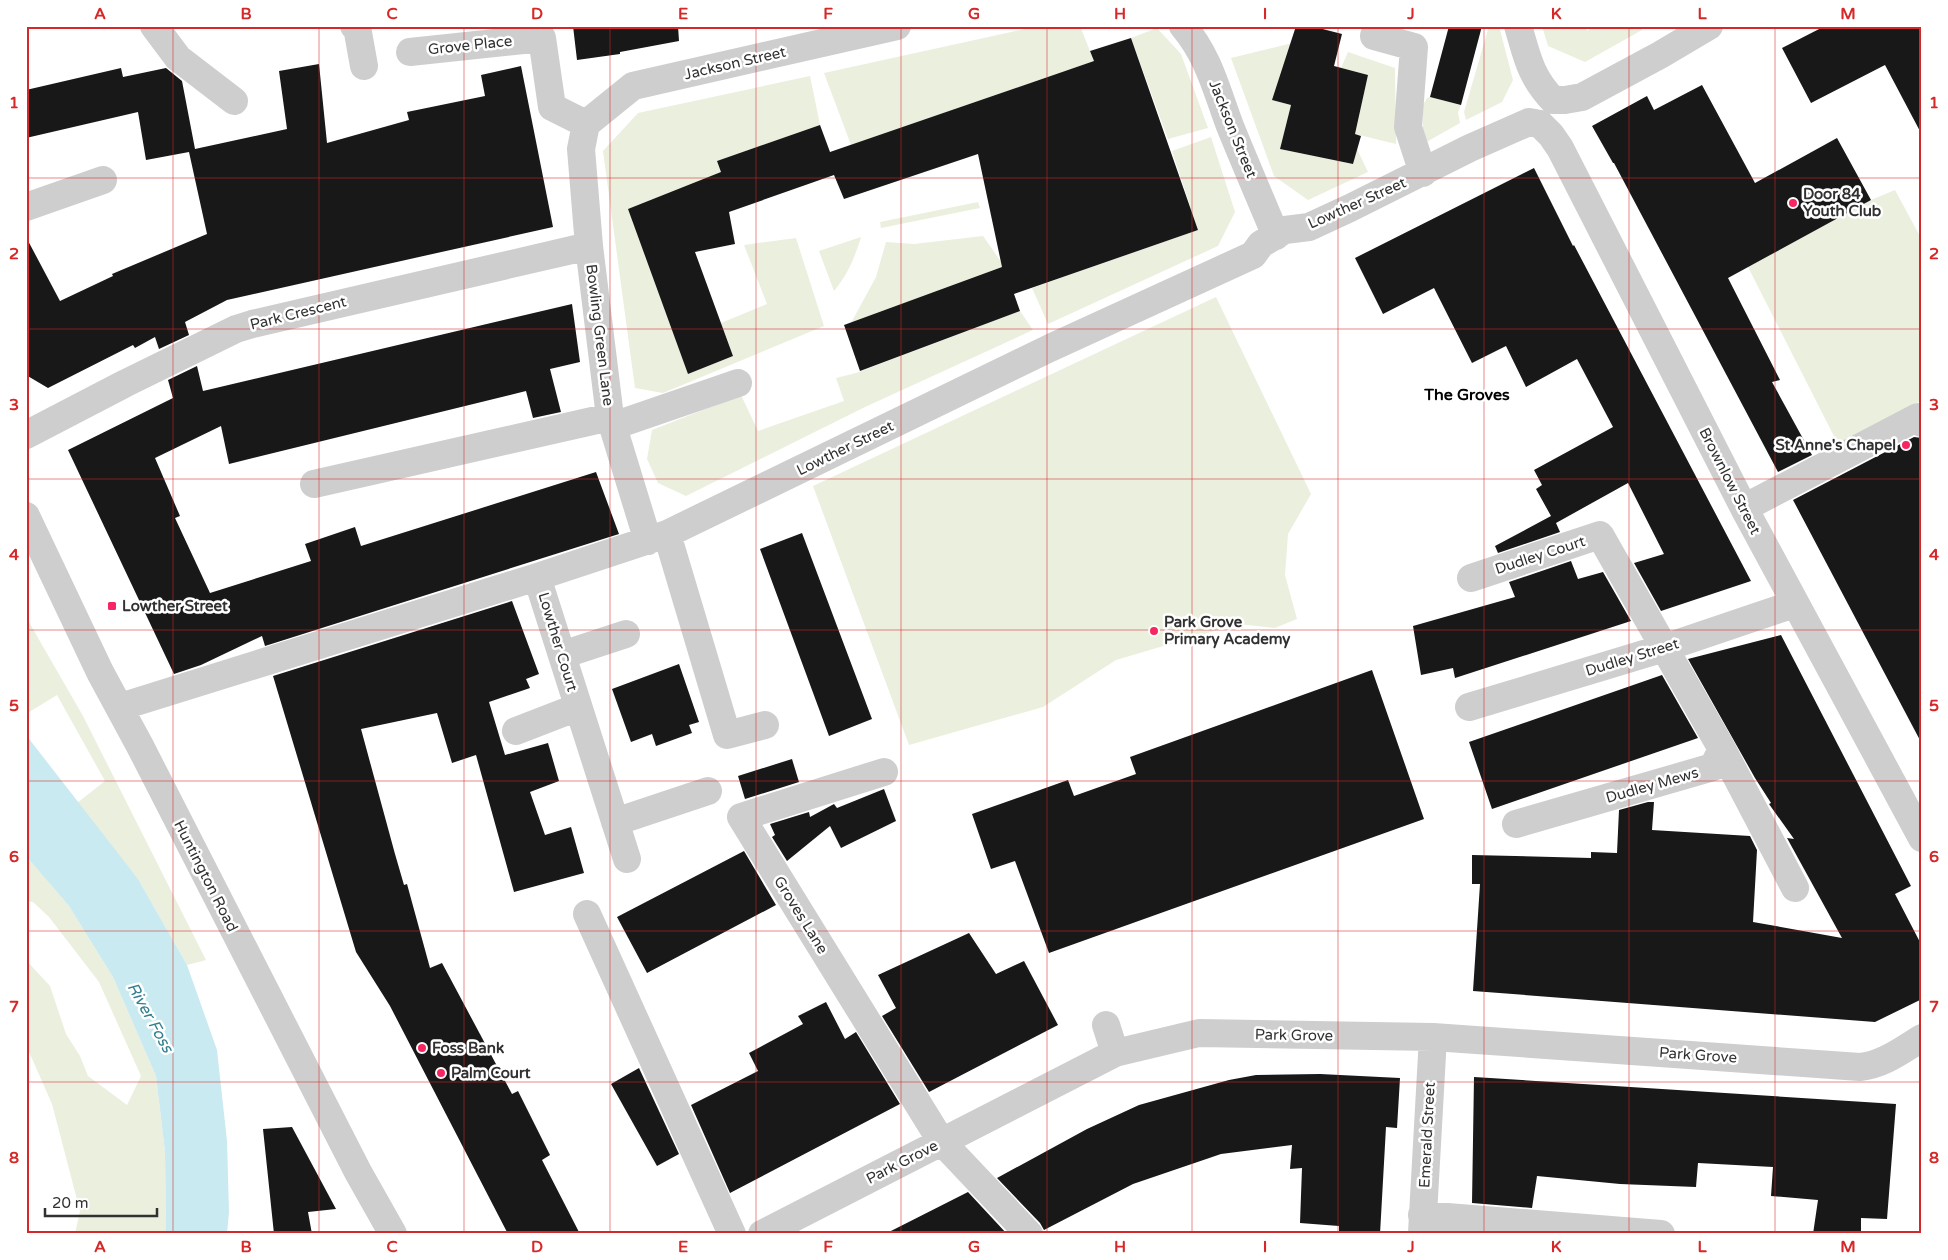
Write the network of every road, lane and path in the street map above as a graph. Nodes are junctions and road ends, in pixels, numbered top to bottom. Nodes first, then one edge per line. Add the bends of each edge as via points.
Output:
1 (154, 26) edge
2 (354, 26) edge
3 (897, 26) edge
4 (1183, 26) edge
5 (1518, 26) edge
6 (1709, 26) edge
7 (1374, 36) dead end
8 (410, 52) dead end
9 (364, 66) dead end
10 (234, 101) dead end
11 (586, 124) junction
12 (1540, 124) joint
13 (1423, 173) junction
14 (102, 180) dead end
15 (26, 207) edge
16 (1276, 236) junction
17 (589, 246) junction
18 (738, 384) dead end
19 (612, 422) junction
20 (1922, 422) edge
21 (26, 435) edge
22 (314, 484) dead end
23 (1744, 508) junction
24 (26, 516) edge
25 (657, 538) junction
26 (537, 577) junction
27 (1471, 578) dead end
28 (1794, 604) junction
29 (626, 634) dead end
30 (1664, 648) junction
31 (562, 655) junction
32 (120, 707) junction
33 (578, 707) junction
34 (1469, 707) dead end
35 (765, 725) dead end
36 (516, 731) dead end
37 (1722, 749) junction
38 (884, 772) dead end
39 (708, 791) dead end
40 (615, 822) junction
41 (1516, 824) dead end
42 (1922, 838) edge
43 (628, 859) dead end
44 (1795, 888) dead end
45 (587, 914) dead end
46 (1106, 1025) dead end
47 (1433, 1037) junction
48 (1922, 1038) edge
49 (1115, 1053) junction
50 (941, 1142) junction
51 (1422, 1224) edge
52 (387, 1232) edge
53 (732, 1234) edge
54 (762, 1234) edge
55 (1029, 1234) edge
56 (1661, 1234) edge

1 - 10 street via 178,58
2 - 9 street via 357,27
3 - 11 street, Jackson Street via 633,86
4 - 16 street, Jackson Street via 1205,58
5 - 6 street via 1530,66 1540,86 1553,100 1582,97
7 - 13 street via 1414,47 1408,127
8 - 11 street, Grove Place via 542,38 552,107
11 - 17 street, Bowling Green Lane via 581,149
12 - 13 street, Lowther Street via 1529,122 1515,127
12 - 23 street, Brownlow Street via 1560,148
13 - 16 street, Lowther Street via 1309,227 1285,230
14 - 15 street
16 - 25 street, Lowther Street via 1261,244 1253,255 1050,348
17 - 19 street, Bowling Green Lane
17 - 21 street, Park Crescent via 252,324 126,383
18 - 19 street
19 - 22 street
19 - 25 street, Bowling Green Lane
20 - 23 street via 1918,417
23 - 28 street, Brownlow Street
24 - 32 street, Huntington Road
25 - 26 street, Lowther Street
25 - 35 street via 726,735
26 - 31 street, Lowther Court
26 - 32 street, Lowther Street
27 - 30 street, Dudley Court via 1600,535
28 - 30 street, Dudley Street
28 - 42 street, Brownlow Street
29 - 31 street
30 - 34 street, Dudley Street
30 - 37 street
31 - 33 street, Lowther Court
32 - 52 street, Huntington Road
33 - 36 street, Lowther Court
33 - 40 street, Lowther Court
37 - 41 street, Dudley Mews via 1713,767
37 - 44 street
38 - 50 street, Groves Lane via 740,817
39 - 40 street
40 - 43 street, Lowther Court
45 - 53 street
46 - 49 street
47 - 48 street, Park Grove via 1850,1066 1870,1066 1883,1061
47 - 49 street, Park Grove via 1199,1033
47 - 51 street, Emerald Street
49 - 50 street, Park Grove
50 - 54 street, Park Grove
50 - 55 street
51 - 56 street

